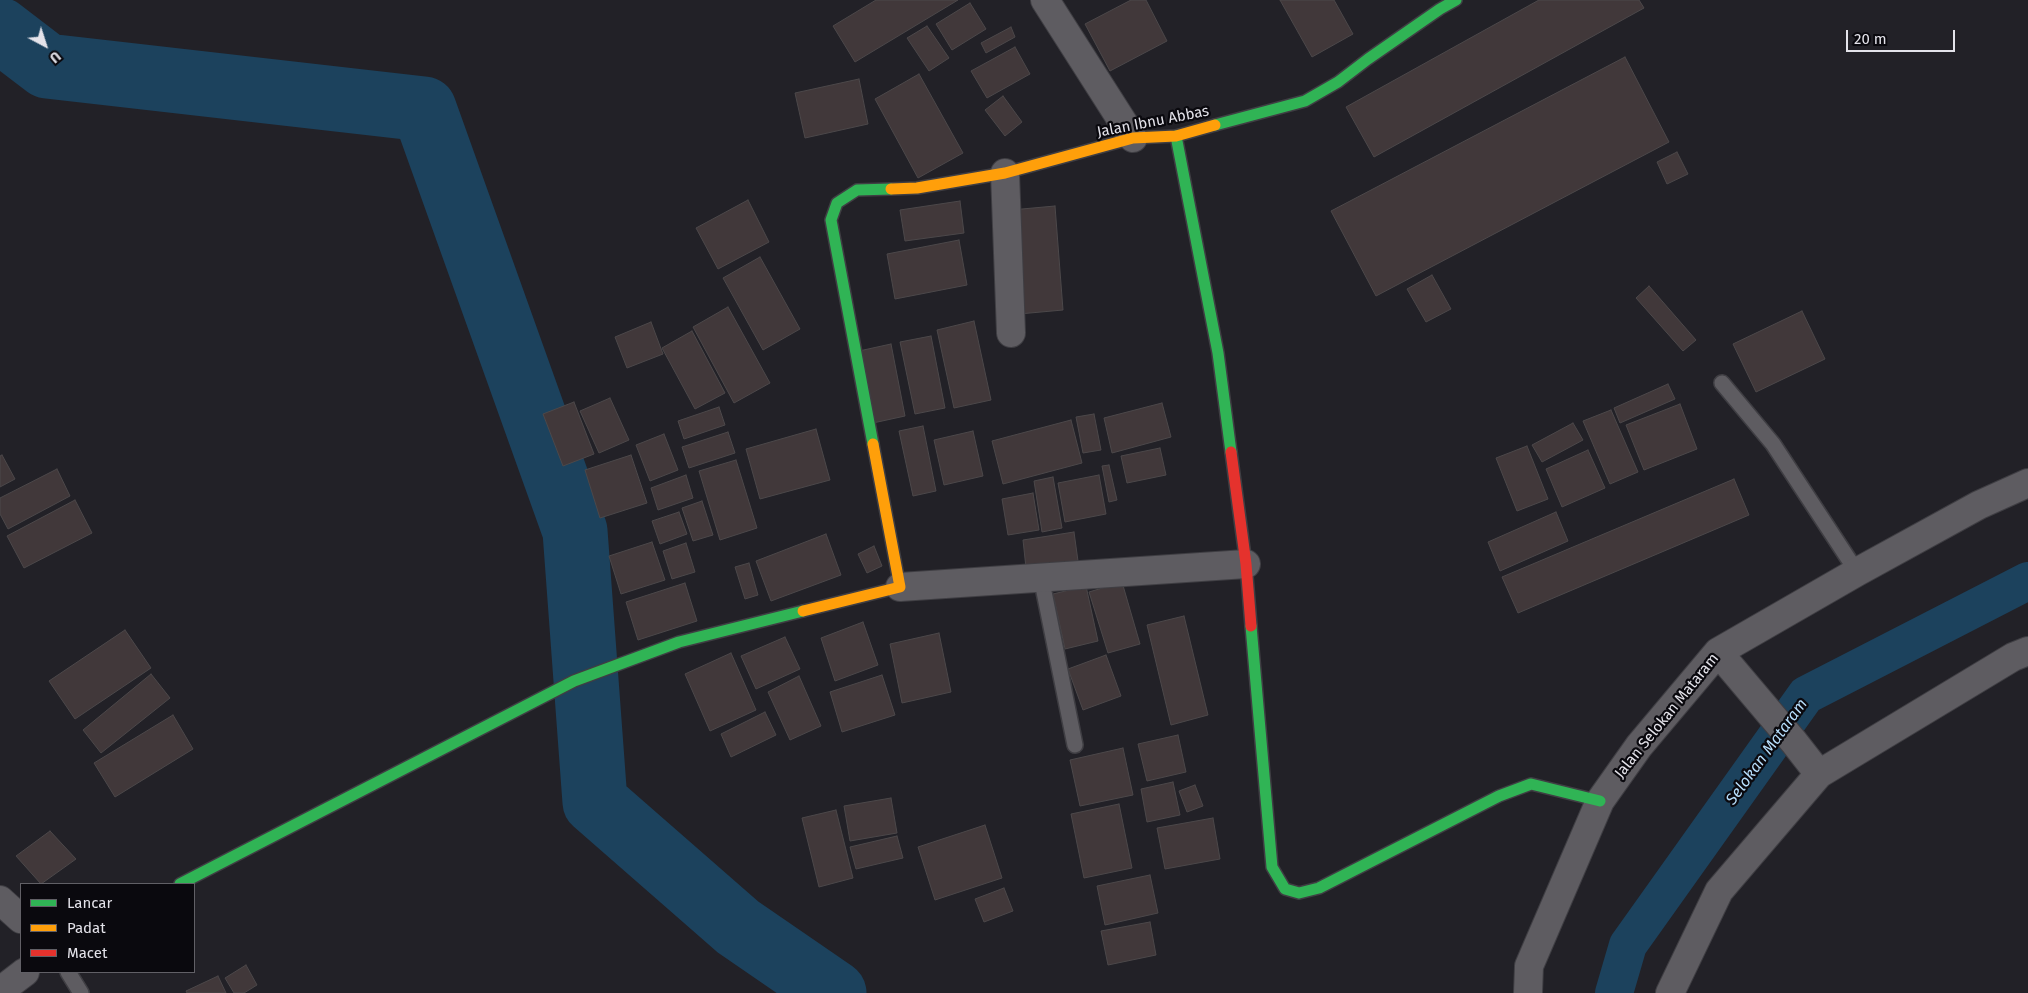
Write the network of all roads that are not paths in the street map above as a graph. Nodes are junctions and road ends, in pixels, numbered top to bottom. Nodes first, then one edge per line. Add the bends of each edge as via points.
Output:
1 (1045, 0) edge
2 (1444, 3) edge
3 (1176, 136) junction
4 (1133, 138) junction
5 (1005, 173) junction
6 (1011, 333) dead end
7 (1722, 383) dead end
8 (2028, 483) edge
9 (1246, 564) junction
10 (1857, 572) junction
11 (1041, 577) junction
12 (900, 587) junction
13 (2028, 651) edge
14 (1726, 662) junction
15 (1075, 745) dead end
16 (1819, 774) junction
17 (1600, 801) junction
18 (182, 883) edge
19 (0, 900) edge
20 (20, 918) edge
21 (24, 973) edge
22 (69, 973) edge
23 (0, 990) edge
24 (81, 993) edge
25 (1528, 993) edge
26 (1670, 993) edge

1 - 4 street
2 - 3 street, Jalan Ibnu Abbas via 1338,82 1305,101
3 - 4 street, Jalan Ibnu Abbas
3 - 9 street via 1218,353
4 - 5 street, Jalan Ibnu Abbas
5 - 6 street
5 - 12 street, Jalan Ibnu Abbas via 917,188 857,190 837,203 831,220
7 - 10 lane via 1778,451
8 - 10 street, Jalan Selokan Mataram via 1979,505
9 - 11 street
9 - 17 street via 1272,867 1285,889 1300,893 1319,888 1499,796 1531,784
10 - 14 street, Jalan Selokan Mataram
11 - 12 street
11 - 15 lane
12 - 18 street via 679,642 574,681
13 - 16 street
14 - 16 street
14 - 17 street, Jalan Selokan Mataram via 1638,746
16 - 26 street via 1719,891
17 - 25 street, Jalan Selokan Mataram via 1529,966
19 - 20 street
21 - 23 street
22 - 24 lane

